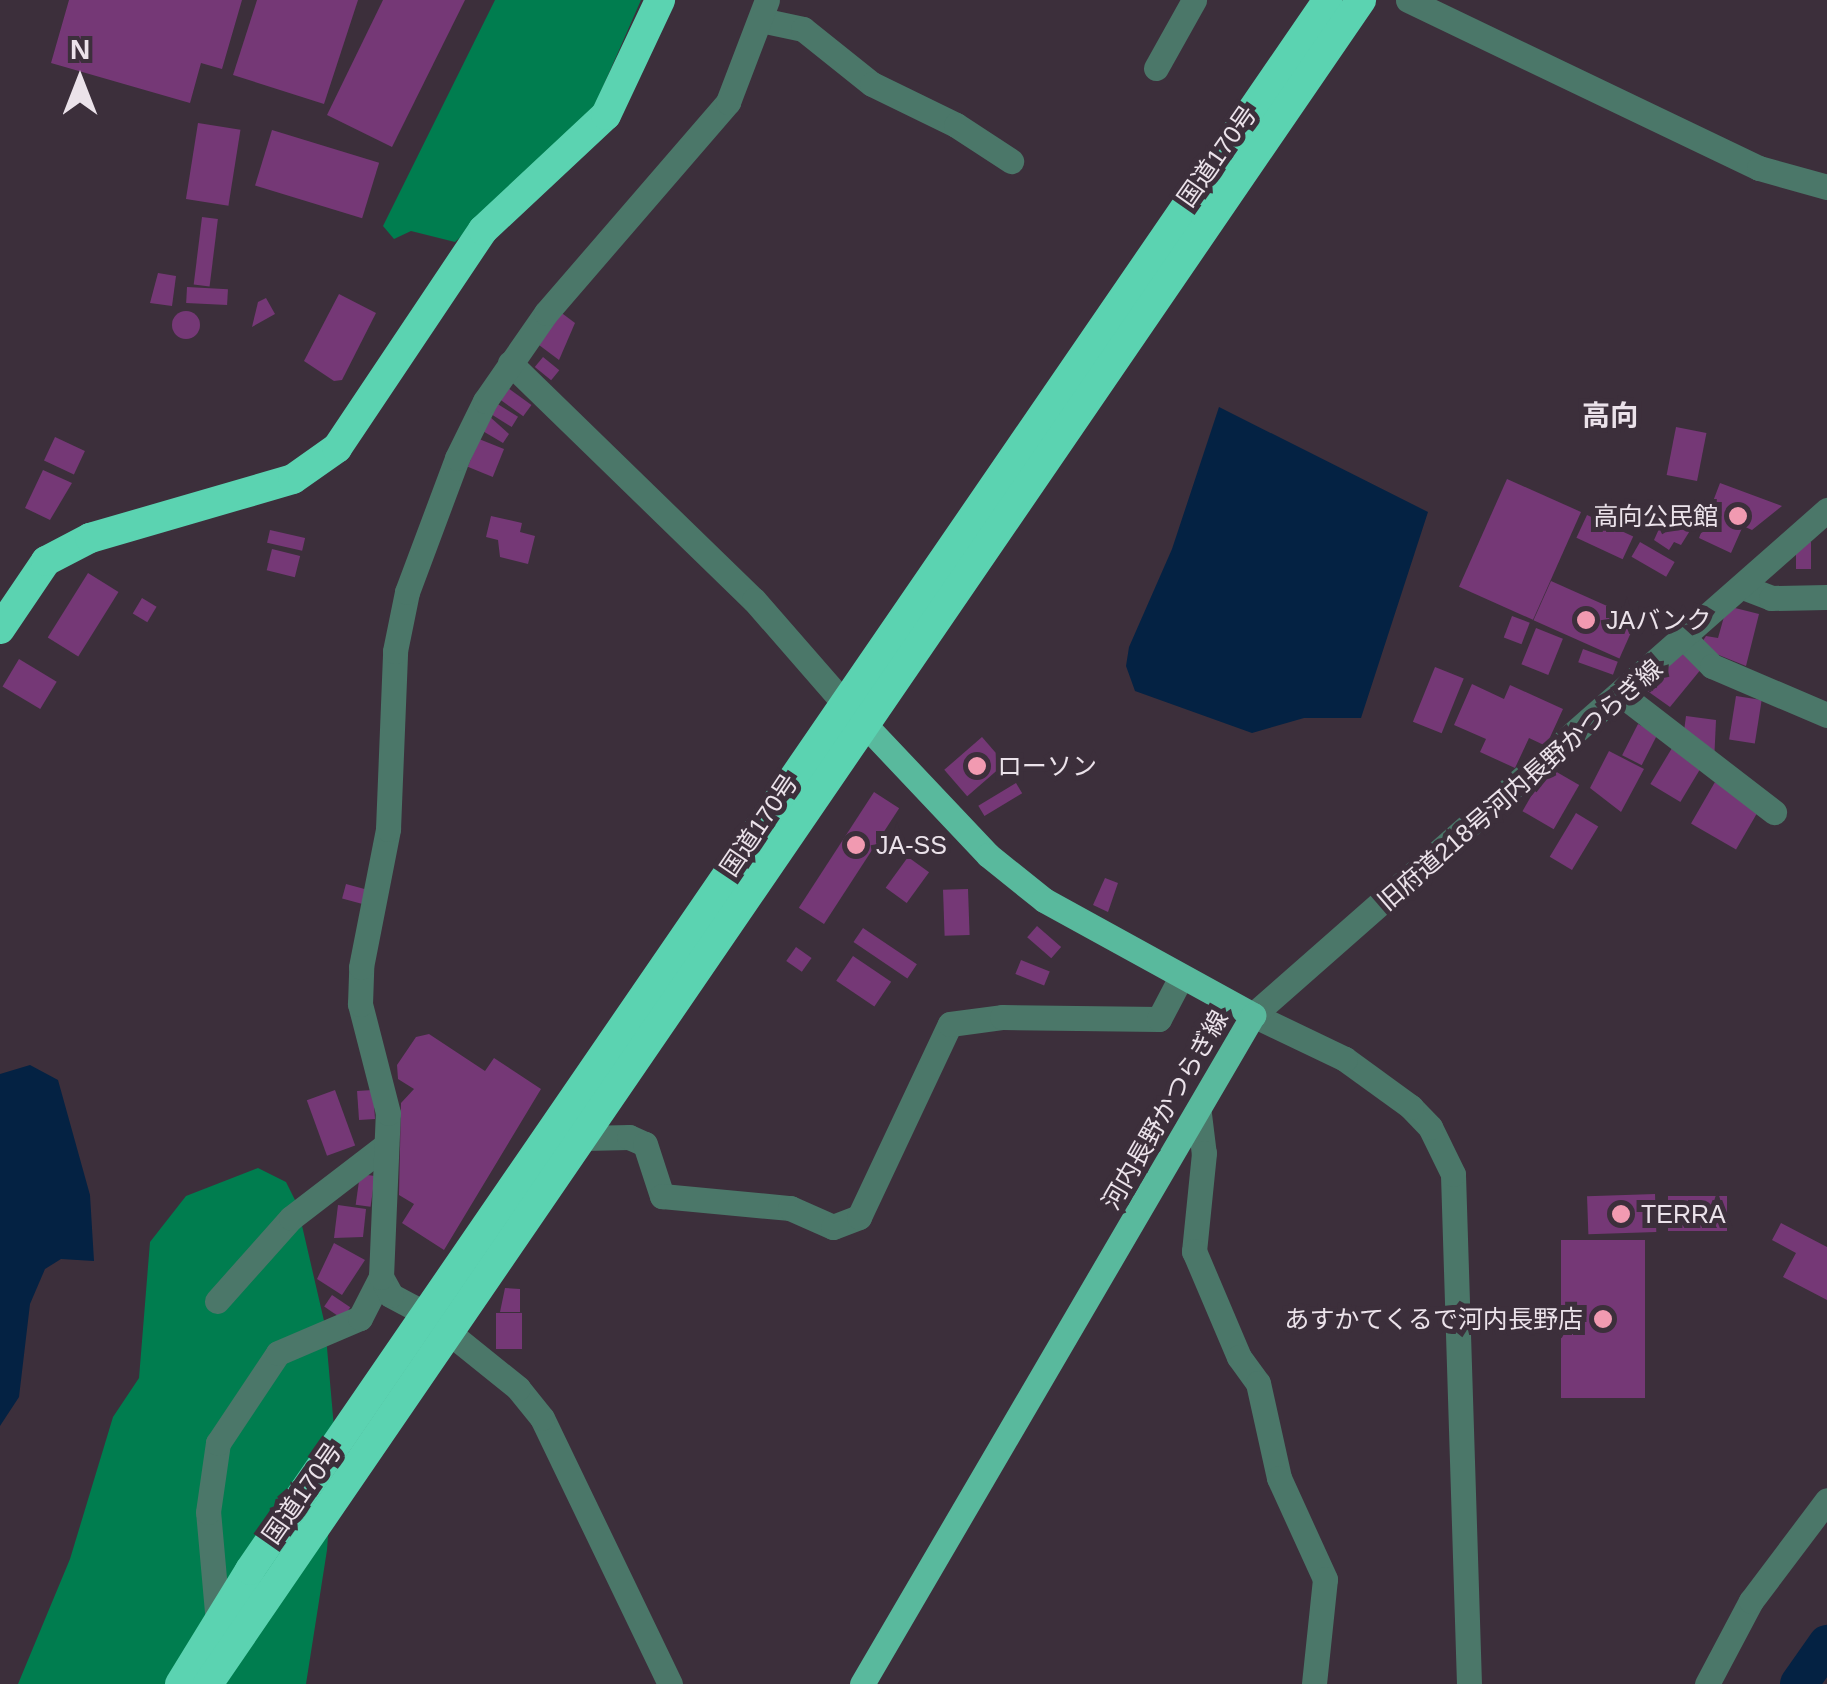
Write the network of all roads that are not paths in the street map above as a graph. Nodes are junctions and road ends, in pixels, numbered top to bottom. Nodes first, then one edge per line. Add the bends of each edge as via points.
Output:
1 (660, 0) edge
2 (1194, 0) edge
3 (1328, 0) edge
4 (1361, 0) edge
5 (1408, 0) edge
6 (764, 10) edge
7 (1156, 68) dead end
8 (1011, 161) dead end
9 (1827, 187) edge
10 (510, 362) junction
11 (1827, 510) edge
12 (1743, 587) junction
13 (1827, 597) edge
14 (0, 629) edge
15 (1685, 639) junction
16 (1622, 695) junction
17 (854, 712) junction
18 (1827, 715) edge
19 (1774, 812) dead end
20 (1180, 979) junction
21 (1253, 1016) junction
22 (1199, 1114) junction
23 (584, 1138) junction
24 (386, 1145) junction
25 (381, 1278) junction
26 (216, 1301) dead end
27 (426, 1314) junction
28 (448, 1335) junction
29 (1827, 1500) edge
30 (218, 1623) junction
31 (215, 1679) edge
32 (180, 1684) edge
33 (670, 1684) edge
34 (862, 1684) edge
35 (1314, 1684) edge
36 (1469, 1684) edge
37 (1707, 1684) edge

1 - 14 highway via 606,115 483,230 337,448 293,479 90,538 46,561
2 - 7 street
3 - 17 highway, 国道170号
4 - 17 highway, 国道170号
5 - 9 street via 1759,168
6 - 8 street via 804,29 872,84
6 - 10 street via 728,102 643,195
10 - 17 street via 754,600
10 - 24 street via 458,458 408,592 395,651 388,829 360,992 388,1113
11 - 12 street, 旧府道218号河内長野かつらぎ線
12 - 13 street via 1771,598
12 - 15 street, 旧府道218号河内長野かつらぎ線
15 - 16 street, 旧府道218号河内長野かつらぎ線
15 - 18 street via 1712,666
16 - 19 street
16 - 21 street, 旧府道218号河内長野かつらぎ線
17 - 20 main road, 河内長野かつらぎ線 via 988,855 1044,900
17 - 23 highway, 国道170号
17 - 27 highway, 国道170号
20 - 21 main road, 河内長野かつらぎ線
20 - 23 street via 1159,1019 1002,1017 950,1024 858,1217 834,1227 790,1208 662,1196 644,1144 629,1136
21 - 22 main road, 河内長野かつらぎ線
21 - 36 street via 1344,1059 1411,1107 1430,1127 1453,1174
22 - 34 main road, 河内長野かつらぎ線
22 - 35 street via 1204,1153 1194,1251 1239,1357 1258,1383 1279,1478 1324,1579
23 - 28 highway, 国道170号
24 - 25 street
24 - 26 street via 291,1218
25 - 27 street via 391,1295
25 - 30 street via 360,1318 278,1353 218,1443 208,1512
27 - 28 street
27 - 30 highway, 国道170号
28 - 31 highway, 国道170号
28 - 33 street via 518,1388 542,1418
29 - 37 street via 1752,1600
30 - 32 highway, 国道170号

